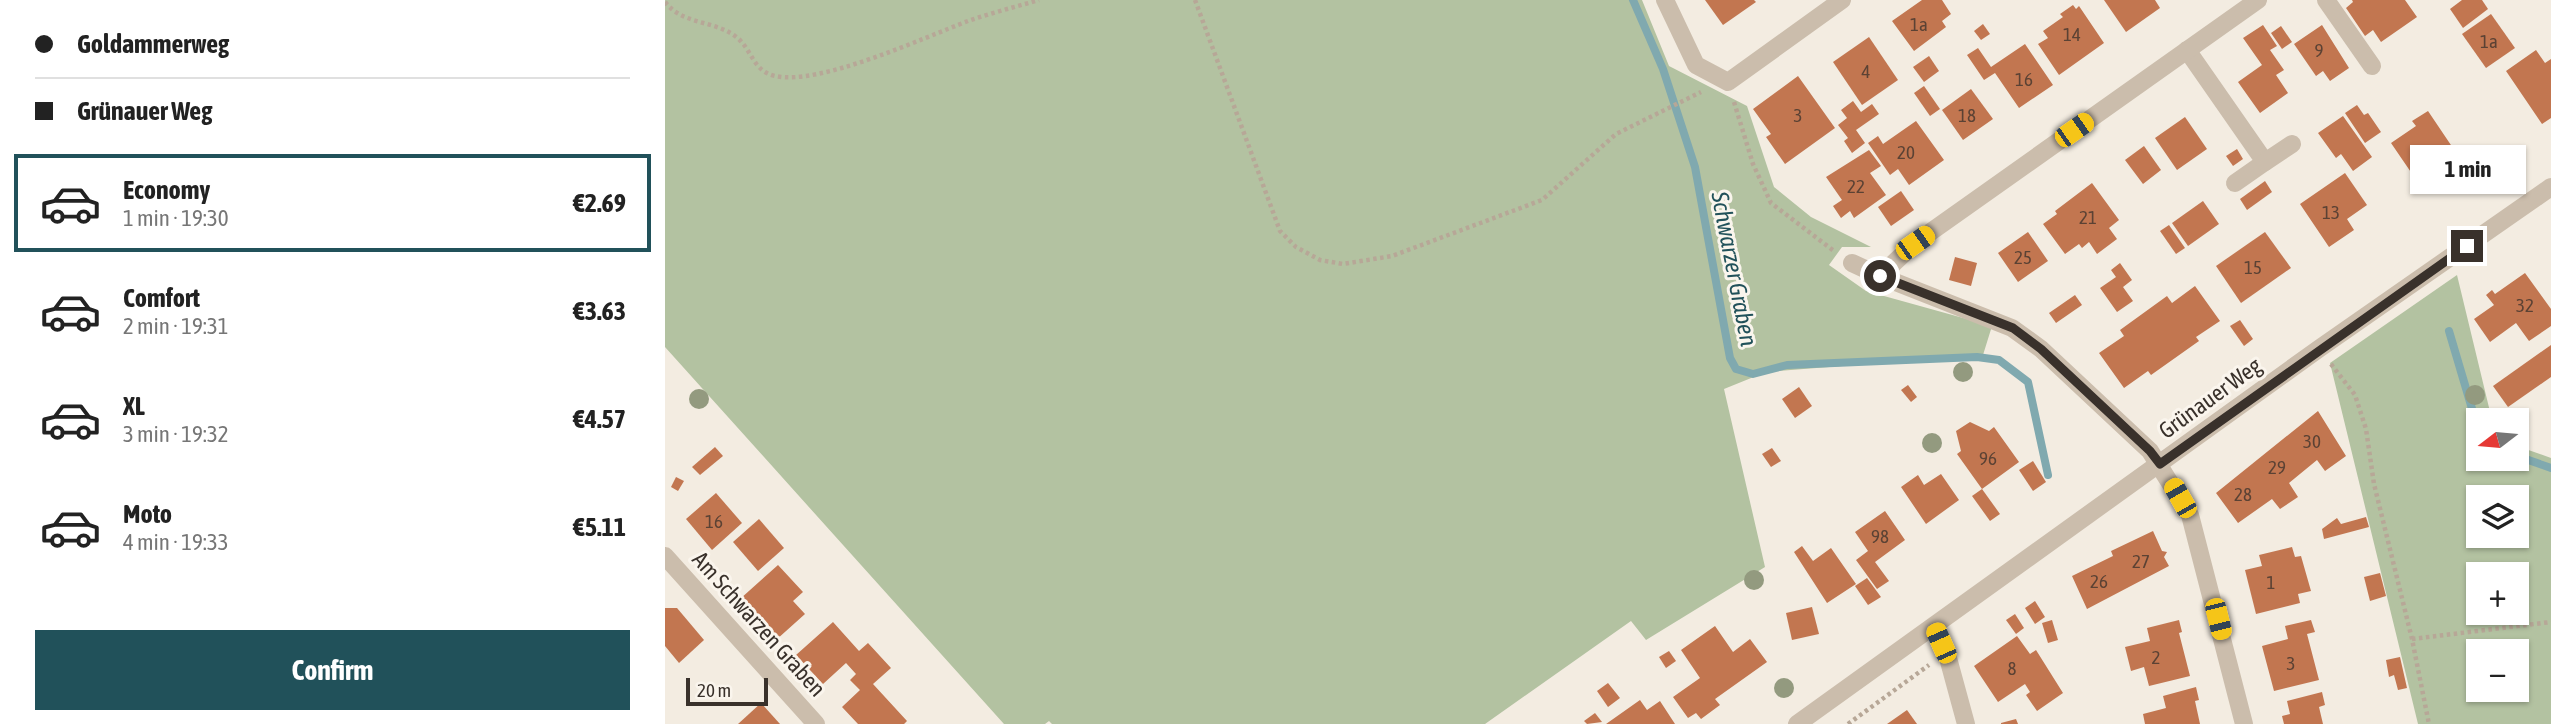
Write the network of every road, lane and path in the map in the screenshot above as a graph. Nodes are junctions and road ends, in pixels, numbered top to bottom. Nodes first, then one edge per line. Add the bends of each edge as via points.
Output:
1 (1039, 0) edge
2 (1665, 0) edge
3 (1842, 0) edge
4 (2258, 0) edge
5 (2326, 0) edge
6 (1194, 1) edge
7 (665, 2) edge
8 (2187, 50) junction
9 (2372, 66) dead end
10 (1728, 82) junction
11 (1682, 100) dead end
12 (2292, 145) dead end
13 (2265, 163) junction
14 (2235, 183) dead end
15 (2551, 187) edge
16 (1852, 262) joint
17 (1880, 276) junction
18 (2320, 348) junction
19 (2160, 464) junction
20 (665, 556) edge
21 (2551, 622) edge
22 (1934, 627) junction
23 (2412, 639) junction
24 (816, 724) edge
25 (1797, 724) edge
26 (1848, 724) edge
27 (1966, 724) edge
28 (2244, 724) edge
29 (2429, 724) edge

1 - 7 path via 873,59 796,77 774,76 758,69 735,35 681,17
2 - 10 street via 1696,65
3 - 10 street
4 - 8 street
5 - 9 street
6 - 11 path via 1280,231 1296,247 1320,260 1343,264 1392,256 1542,200 1616,134
8 - 13 street
8 - 17 street via 1915,243
10 - 16 path via 1770,203
12 - 13 street
13 - 14 street
15 - 18 street, Grünauer Weg
16 - 17 street
17 - 19 street via 2013,328 2041,349
18 - 19 street, Grünauer Weg
18 - 23 path via 2355,396 2366,429 2374,484
19 - 22 street, Grünauer Weg
19 - 28 street via 2190,516
20 - 24 street, Am Schwarzen Graben
21 - 23 path
22 - 25 street, Grünauer Weg
22 - 26 path via 1929,665
22 - 27 street via 1948,658
23 - 29 path

